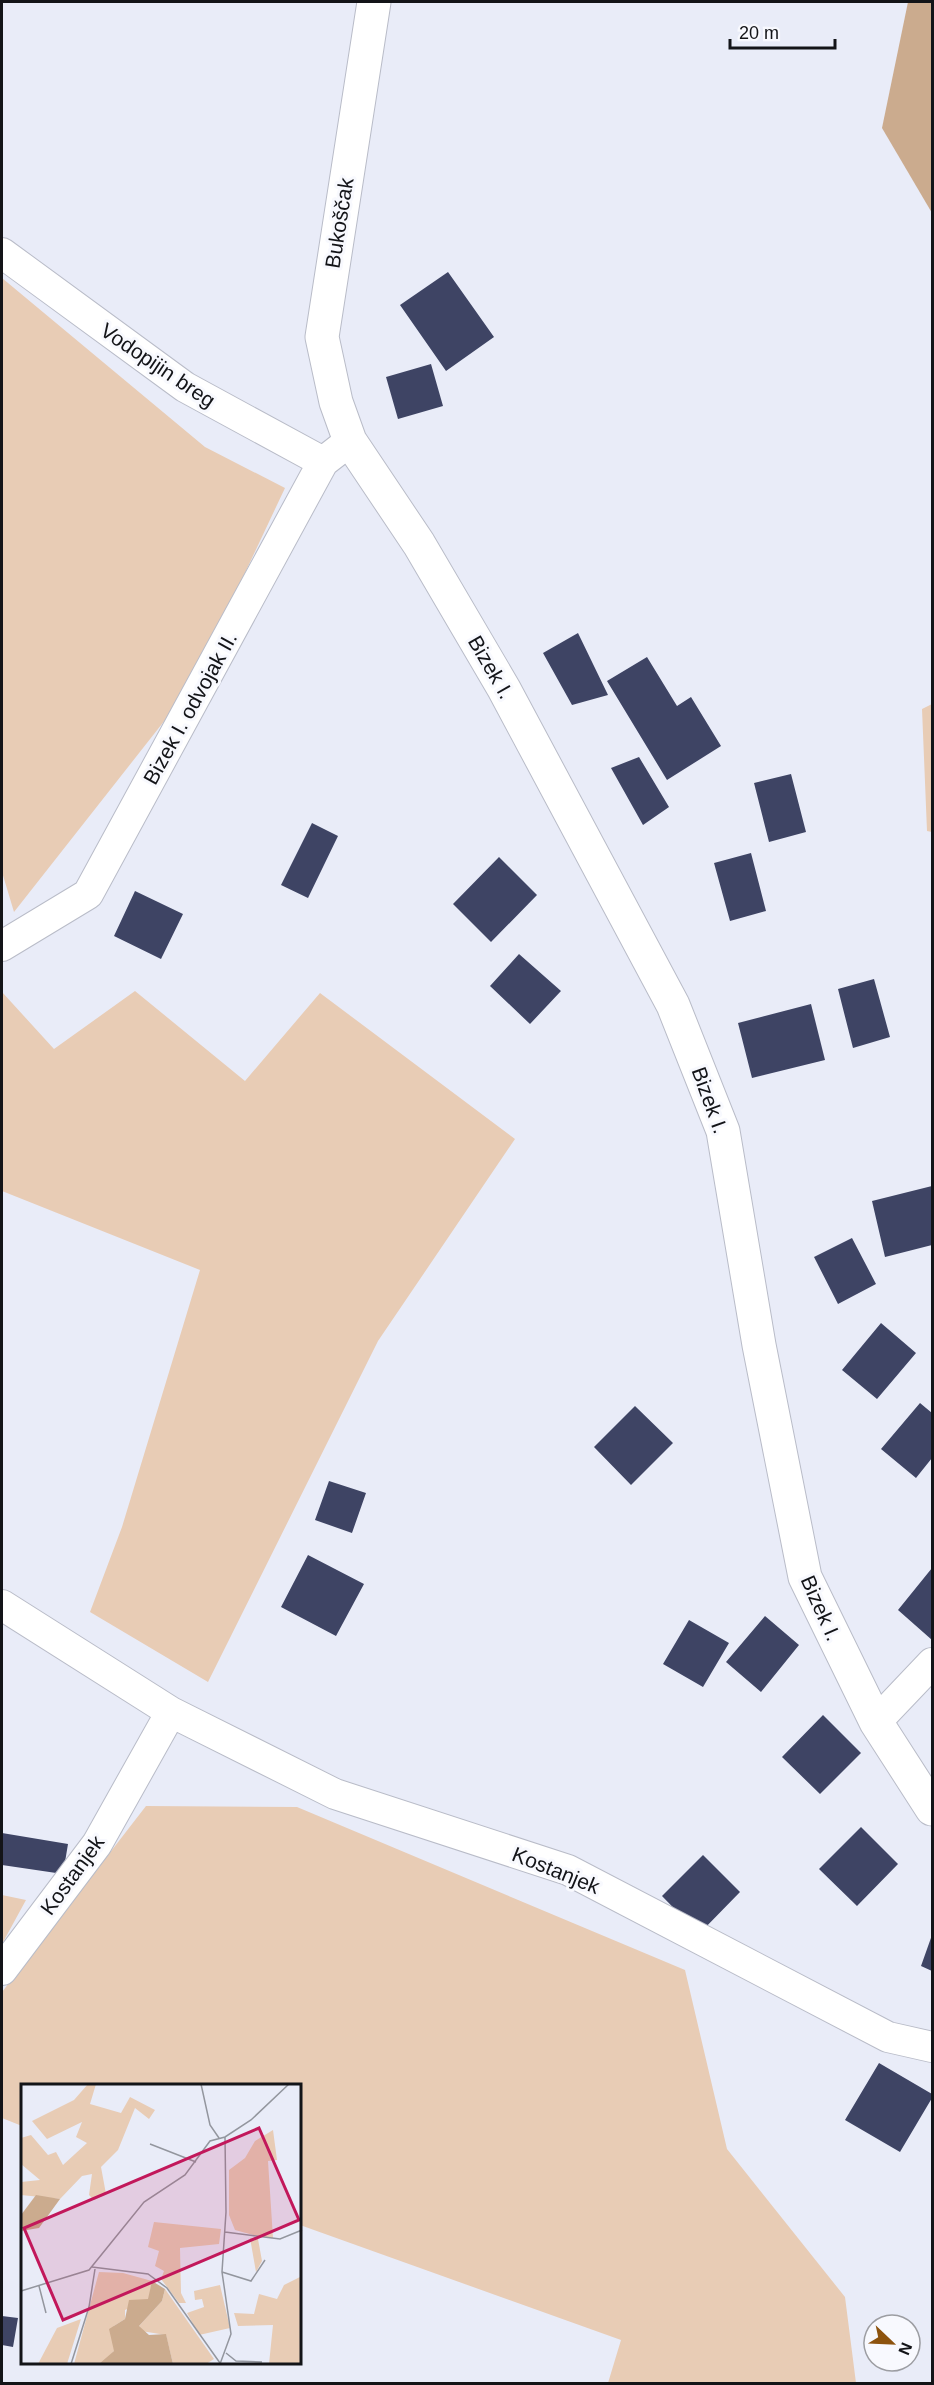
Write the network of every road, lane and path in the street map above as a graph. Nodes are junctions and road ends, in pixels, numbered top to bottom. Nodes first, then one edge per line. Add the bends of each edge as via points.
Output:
1 (374, 2) edge
2 (2, 253) edge
3 (350, 441) junction
4 (323, 462) junction
5 (2, 946) edge
6 (2, 1605) edge
7 (933, 1663) edge
8 (171, 1712) junction
9 (876, 1722) junction
10 (933, 1809) edge
11 (2, 1971) edge
12 (933, 2047) edge

1 - 3 street, Bukoščak via 322,337 336,402
2 - 4 street, Vodopijin breg via 185,387
3 - 4 street, Bizek I. odvojak II.
3 - 9 street, Bizek I. via 419,544 504,689 673,1005 723,1131 759,1345 805,1577
4 - 5 street, Bizek I. odvojak II. via 88,894
6 - 8 street, Kostanjek
7 - 9 street
8 - 11 street, Kostanjek via 97,1844
8 - 12 street, Kostanjek via 335,1794 568,1870 888,2037
9 - 10 street, Bizek I.

